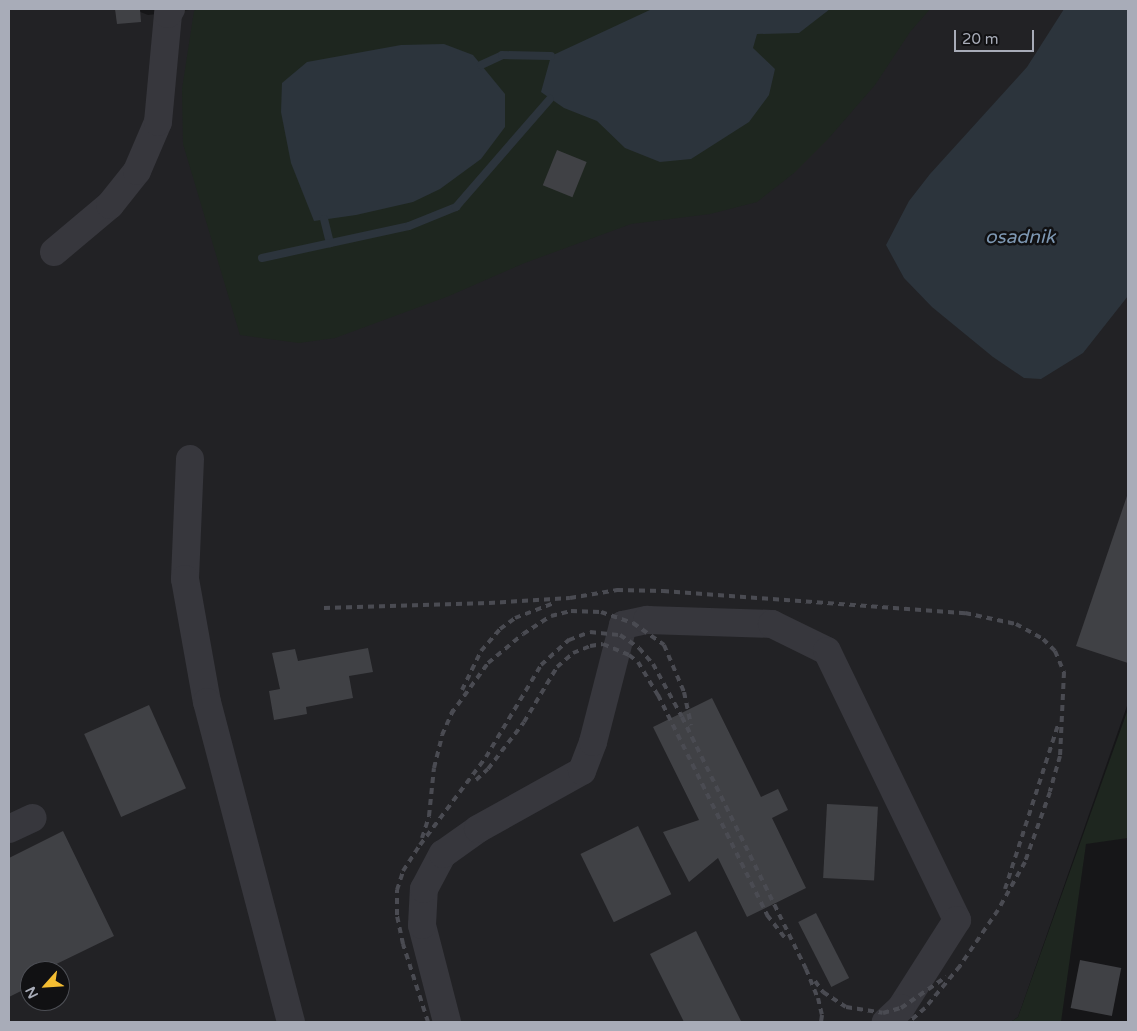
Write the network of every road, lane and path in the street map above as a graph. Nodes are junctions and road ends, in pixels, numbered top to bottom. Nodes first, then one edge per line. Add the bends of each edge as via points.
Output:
1 (171, 9) edge
2 (54, 252) dead end
3 (190, 459) dead end
4 (33, 818) dead end
5 (9, 829) edge
6 (291, 1022) edge
7 (447, 1022) edge
8 (886, 1022) edge

1 - 2 lane via 158,122 136,171 110,205
3 - 6 lane via 186,588 207,702
4 - 5 lane
7 - 8 lane via 422,925 424,888 443,854 478,829 582,771 593,742 622,625 647,620 772,624 828,651 957,920 900,1008

